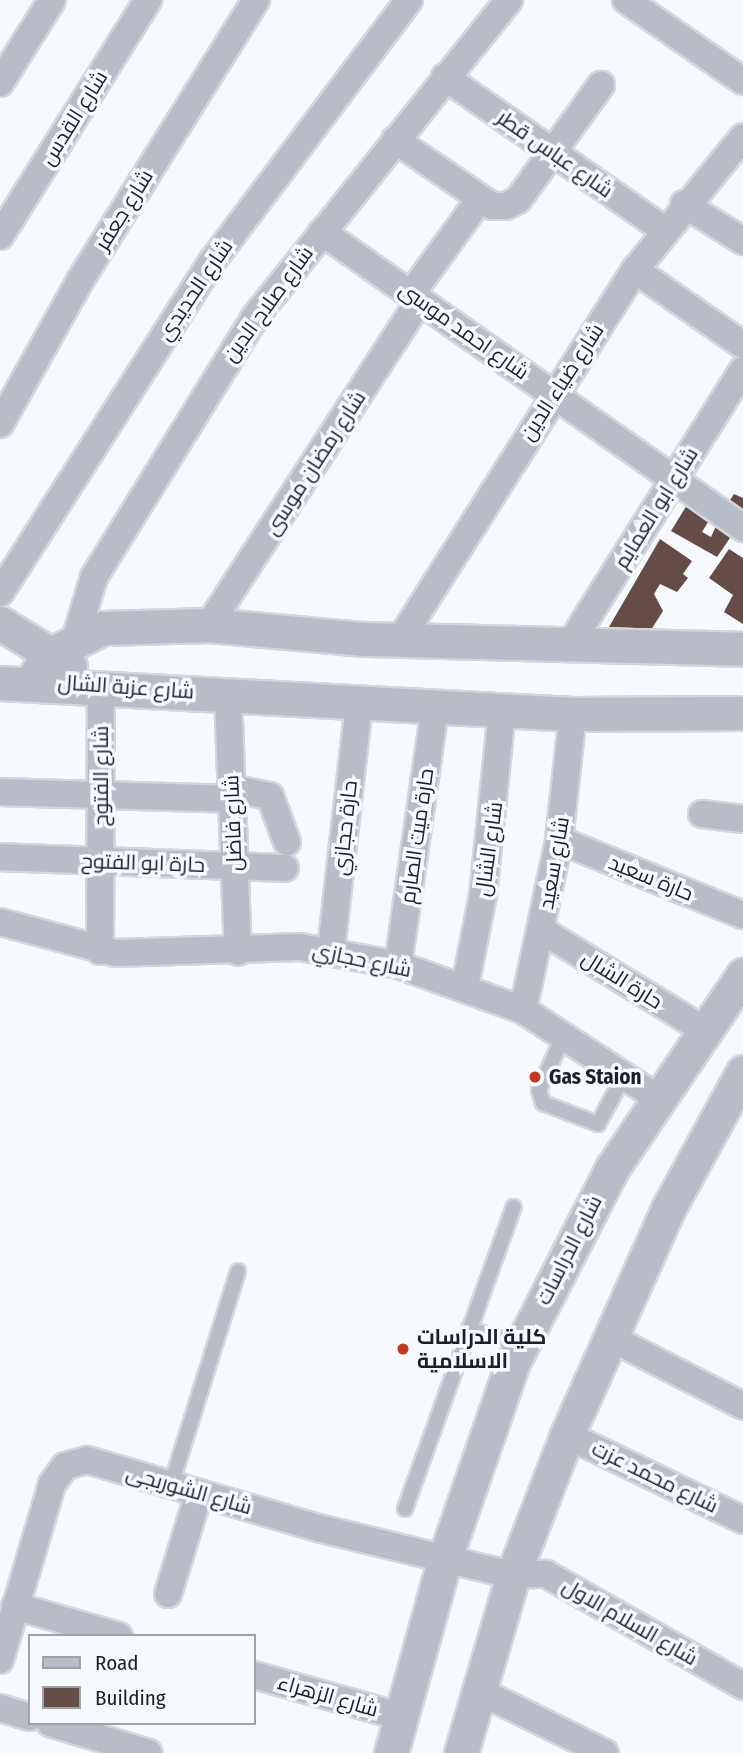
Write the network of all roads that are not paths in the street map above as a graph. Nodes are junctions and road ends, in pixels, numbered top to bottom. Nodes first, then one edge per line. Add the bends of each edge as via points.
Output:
1 (52, 0) edge
2 (148, 0) edge
3 (256, 0) edge
4 (409, 0) edge
5 (509, 0) edge
6 (626, 0) edge
7 (445, 77) junction
8 (743, 82) edge
9 (0, 83) edge
10 (601, 85) dead end
11 (743, 136) edge
12 (395, 140) junction
13 (552, 152) junction
14 (480, 199) junction
15 (684, 204) junction
16 (664, 230) junction
17 (321, 232) junction
18 (0, 236) edge
19 (743, 242) edge
20 (635, 270) junction
21 (415, 297) junction
22 (743, 345) edge
23 (743, 370) edge
24 (553, 393) junction
25 (0, 424) edge
26 (674, 478) junction
27 (743, 528) edge
28 (0, 593) edge
29 (0, 623) edge
30 (209, 625) junction
31 (400, 640) junction
32 (64, 646) junction
33 (569, 646) junction
34 (742, 647) edge
35 (0, 664) edge
36 (16, 682) edge
37 (101, 685) junction
38 (228, 694) junction
39 (359, 705) junction
40 (435, 707) junction
41 (502, 710) junction
42 (743, 713) edge
43 (573, 714) junction
44 (0, 792) edge
45 (101, 793) junction
46 (232, 794) junction
47 (702, 814) dead end
48 (743, 820) edge
49 (559, 840) junction
50 (0, 857) edge
51 (101, 861) junction
52 (234, 866) junction
53 (743, 915) edge
54 (0, 922) edge
55 (541, 930) junction
56 (331, 950) junction
57 (100, 951) junction
58 (238, 952) junction
59 (398, 965) junction
60 (743, 975) edge
61 (466, 986) junction
62 (523, 1010) junction
63 (704, 1030) junction
64 (563, 1037) junction
65 (624, 1076) junction
66 (738, 1090) edge
67 (655, 1096) junction
68 (514, 1207) dead end
69 (238, 1271) dead end
70 (470, 1329) junction
71 (609, 1337) junction
72 (521, 1346) junction
73 (743, 1406) edge
74 (567, 1435) junction
75 (171, 1485) junction
76 (199, 1493) junction
77 (405, 1509) dead end
78 (743, 1520) edge
79 (445, 1558) junction
80 (513, 1575) junction
81 (168, 1594) dead end
82 (16, 1606) junction
83 (111, 1634) edge
84 (0, 1660) edge
85 (256, 1676) edge
86 (743, 1686) edge
87 (478, 1691) junction
88 (0, 1708) edge
89 (28, 1716) edge
90 (402, 1717) junction
91 (58, 1725) edge
92 (149, 1753) edge
93 (391, 1753) edge
94 (461, 1753) edge
95 (605, 1753) edge

1 - 9 street
2 - 18 street, شارع القدس
3 - 25 street, شارع جعفر via 81,279
4 - 28 street, شارع الحديدي via 211,264
5 - 7 street, شارع صلاح الدين
6 - 8 street
7 - 12 street, شارع صلاح الدين
7 - 13 street, شارع عباس قطر
10 - 13 street
11 - 15 street, شارع ضياء الدين
12 - 14 street
12 - 17 street, شارع صلاح الدين
13 - 14 street via 518,200 492,206
13 - 16 street, شارع عباس قطر
14 - 21 street, شارع رمضان موسى
15 - 16 street, شارع ضياء الدين
15 - 19 street
16 - 20 street, شارع ضياء الدين
17 - 21 street, شارع احمد موسى
17 - 32 street, شارع صلاح الدين via 255,317 94,577
20 - 22 street
20 - 24 street, شارع ضياء الدين
21 - 24 street, شارع احمد موسى
21 - 30 street, شارع رمضان موسى
23 - 26 street, شارع ابو العمايم
24 - 26 street, شارع احمد موسى
24 - 31 street, شارع ضياء الدين
26 - 27 street, شارع احمد موسى
26 - 33 street, شارع ابو العمايم
29 - 32 street
30 - 31 street
30 - 32 street via 103,628
31 - 33 street
32 - 36 street, شارع عزبة الشال
32 - 37 street
33 - 34 street
35 - 36 street
36 - 37 street, شارع عزبة الشال
37 - 38 street, شارع عزبة الشال
37 - 45 street, شارع الفتوح
38 - 39 street, شارع عزبة الشال
38 - 46 street, شارع فاضل
39 - 40 street, شارع عزبة الشال
39 - 56 street, حارة حجازي
40 - 41 street, شارع عزبة الشال
40 - 59 street, حارة ميت الصارم
41 - 43 street, شارع عزبة الشال
41 - 61 street, شارع الشال via 496,803
42 - 43 street, شارع عزبة الشال
43 - 49 street, شارع سعيد
44 - 45 street
45 - 46 street
45 - 51 street, شارع الفتوح
46 - 52 street, شارع فاضل
46 - 52 street, حارة ابو الفتوح via 270,796 286,855
47 - 48 street
49 - 53 street, حارة سعيد
49 - 55 street, شارع سعيد
50 - 51 street, حارة ابو الفتوح
51 - 52 street, حارة ابو الفتوح
51 - 57 street, شارع الفتوح
52 - 58 street, شارع فاضل
54 - 57 street, شارع حجازي
55 - 62 street, شارع سعيد
55 - 63 street, حارة الشال
56 - 58 street, شارع حجازي
56 - 59 street, شارع حجازي
57 - 58 street, شارع حجازي
59 - 61 street, شارع حجازي
60 - 63 street, شارع الدراسات
61 - 62 street, شارع حجازي
62 - 64 street, شارع حجازي
63 - 67 street, شارع الدراسات
64 - 65 street, شارع حجازي
64 - 65 lane via 539,1090 543,1103 598,1124
65 - 67 street, شارع حجازي
66 - 71 street
67 - 72 street, شارع الدراسات
68 - 70 lane
69 - 75 lane
70 - 72 lane
70 - 77 lane
71 - 73 street
71 - 74 street
72 - 79 street, شارع الدراسات
74 - 78 street, شارع محمد عزت
74 - 80 street
75 - 76 street, شارع الشوربجى
75 - 82 street, شارع الشوربجى via 87,1460 65,1466 52,1484
76 - 79 street, شارع الشوربجى
76 - 81 street
79 - 80 street, شارع الشوربجى
79 - 90 street, شارع الدراسات
80 - 86 street, شارع السلام الاول via 546,1574
80 - 87 street
82 - 83 street
82 - 84 street, شارع الشوربجى
85 - 90 street, شارع الزهراء
87 - 94 street
87 - 95 street
88 - 89 street
90 - 93 street, شارع الدراسات
91 - 92 street

